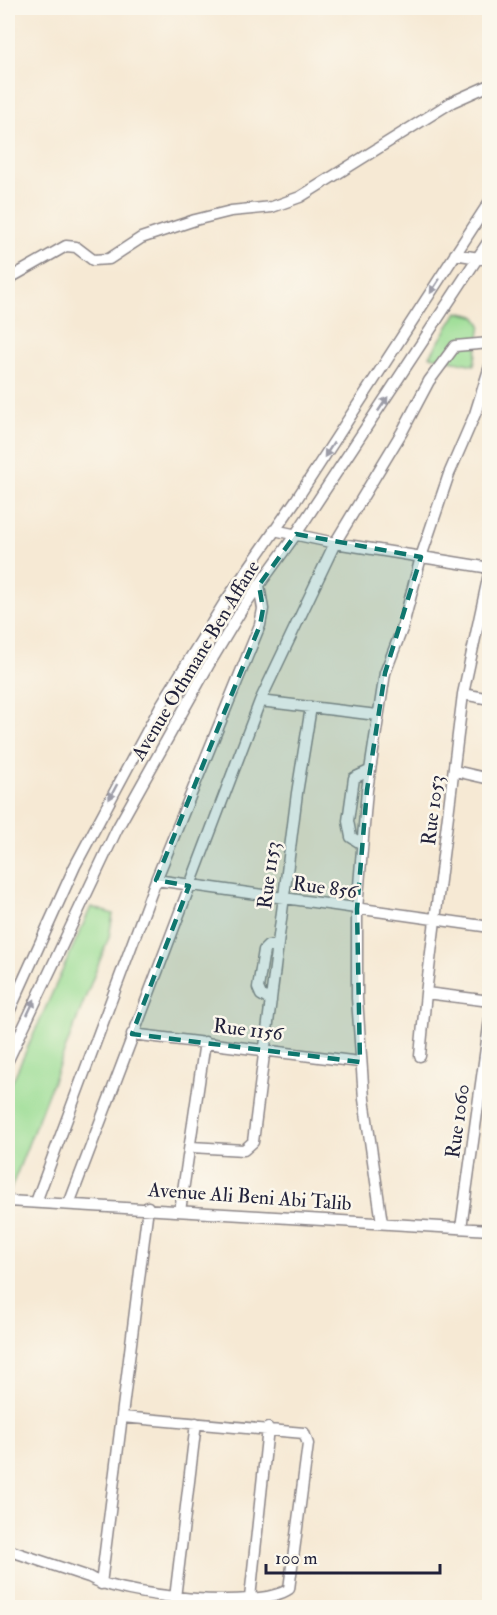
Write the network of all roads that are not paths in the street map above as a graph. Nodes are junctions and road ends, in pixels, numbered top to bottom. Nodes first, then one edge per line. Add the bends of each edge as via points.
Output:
1 (489, 84) edge
2 (489, 201) edge
3 (489, 239) edge
4 (455, 254) junction
5 (478, 258) junction
6 (489, 260) edge
7 (8, 279) edge
8 (489, 343) edge
9 (489, 366) edge
10 (274, 530) junction
11 (296, 534) junction
12 (335, 543) junction
13 (421, 557) junction
14 (489, 568) edge
15 (259, 585) junction
16 (464, 694) junction
17 (489, 699) edge
18 (260, 701) junction
19 (311, 707) junction
20 (377, 715) junction
21 (455, 771) junction
22 (489, 779) edge
23 (156, 880) junction
24 (189, 886) junction
25 (284, 899) junction
26 (357, 909) junction
27 (436, 919) junction
28 (489, 927) edge
29 (426, 993) junction
30 (489, 1001) edge
31 (8, 1014) edge
32 (489, 1019) edge
33 (132, 1034) junction
34 (205, 1042) junction
35 (263, 1049) junction
36 (420, 1056) dead end
37 (8, 1060) edge
38 (360, 1062) junction
39 (191, 1147) junction
40 (8, 1201) edge
41 (36, 1202) junction
42 (69, 1204) junction
43 (148, 1208) junction
44 (180, 1210) junction
45 (382, 1223) junction
46 (461, 1228) junction
47 (489, 1230) edge
48 (122, 1417) junction
49 (196, 1423) junction
50 (268, 1428) junction
51 (8, 1550) edge
52 (101, 1584) junction
53 (175, 1598) junction
54 (250, 1598) junction

1 - 7 street via 452,102 300,197 272,207 195,219 141,238 109,260 93,260 76,247 66,246
2 - 4 street, Avenue Othmane Ben Affane
3 - 5 street, Avenue Othmane Ben Affane
4 - 5 street
4 -> 10 street, Avenue Othmane Ben Affane
5 - 6 street
11 -> 5 street, Avenue Othmane Ben Affane
8 - 12 street via 455,346 429,381
9 - 13 street
10 - 11 street
10 -> 31 street, Avenue Othmane Ben Affane via 199,642 116,787 49,920
11 - 12 street
11 - 15 street, Avenue Othmane Ben Affane
12 - 13 street
12 - 18 street
13 - 14 street
13 - 20 street via 402,629 385,674
14 - 16 street, Rue 1053
15 - 23 street via 263,601 260,625
37 -> 15 street, Avenue Othmane Ben Affane via 117,830 208,666
16 - 17 street
16 - 21 street, Rue 1053
18 - 19 street
18 - 24 street
19 - 20 street
19 - 25 street, Rue 1153
20 - 26 street
21 - 22 street
21 - 27 street, Rue 1053
23 - 24 street, Rue 856
23 - 41 street
24 - 25 street, Rue 856
24 - 33 street
25 - 26 street, Rue 856
25 - 35 street, Rue 1153
26 - 27 street, Rue 856
26 - 38 street
27 - 28 street, Rue 856
27 - 29 street, Rue 1053
29 - 30 street
29 - 36 street, Rue 1053
32 - 46 street, Rue 1060
33 - 34 street, Rue 1156
33 - 42 street
34 - 35 street, Rue 1156
34 - 39 street
35 - 38 street, Rue 1156
35 - 39 street, Rue 1153 via 251,1146 244,1150
38 - 45 street
39 - 44 street
40 - 41 street, Avenue Ali Beni Abi Talib
41 - 42 street, Avenue Ali Beni Abi Talib
42 - 43 street, Avenue Ali Beni Abi Talib
43 - 44 street, Avenue Ali Beni Abi Talib
43 - 48 street
44 - 45 street, Avenue Ali Beni Abi Talib
45 - 46 street, Avenue Ali Beni Abi Talib
46 - 47 street, Avenue Ali Beni Abi Talib
48 - 49 street
48 - 52 street
49 - 50 street
49 - 53 street
50 - 54 street
50 - 54 street via 301,1431 308,1444 291,1586 284,1592
51 - 52 street
52 - 53 street
53 - 54 street

